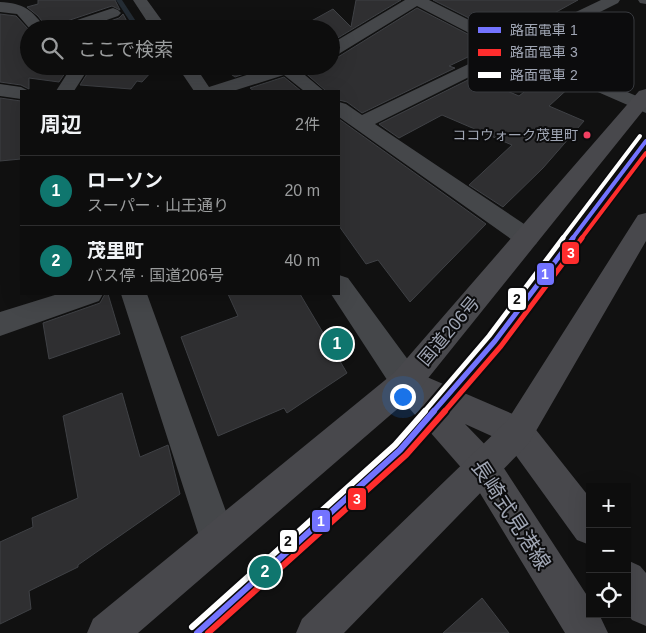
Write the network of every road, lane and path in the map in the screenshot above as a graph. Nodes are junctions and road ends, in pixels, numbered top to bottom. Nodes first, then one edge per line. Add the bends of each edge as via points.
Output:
1 (140, 0) edge
2 (417, 0) edge
3 (613, 0) edge
4 (0, 7) edge
5 (589, 12) edge
6 (113, 14) dead end
7 (31, 20) edge
8 (94, 20) edge
9 (154, 20) edge
10 (468, 26) edge
11 (340, 46) edge
12 (468, 71) edge
13 (75, 75) edge
14 (192, 75) edge
15 (268, 75) edge
16 (298, 75) edge
17 (0, 90) edge
18 (66, 90) edge
19 (203, 90) edge
20 (218, 90) edge
21 (313, 90) edge
22 (618, 92) edge
23 (20, 93) edge
24 (643, 102) edge
25 (340, 109) edge
26 (361, 123) junction
27 (646, 221) edge
28 (527, 238) junction
29 (340, 286) edge
30 (87, 295) edge
31 (134, 295) edge
32 (0, 324) edge
33 (406, 382) junction
34 (518, 432) junction
35 (484, 468) junction
36 (586, 522) edge
37 (218, 538) junction
38 (631, 585) edge
39 (646, 606) edge
40 (107, 633) edge
41 (316, 633) edge
42 (588, 633) edge

1 - 9 street
2 - 10 street
2 - 11 street
3 - 5 street
4 - 7 street via 17,7
6 - 8 street
12 - 26 street
13 - 18 street
14 - 19 street
15 - 20 street
16 - 21 street
17 - 23 street
22 - 24 street
24 - 28 main road, 国道206号
25 - 26 street
26 - 28 street
27 - 34 main road
28 - 33 main road, 国道206号
29 - 33 street
30 - 32 street
31 - 37 street
33 - 34 main road
33 - 35 main road, 長崎式見港線
33 - 37 main road, 国道206号
34 - 35 main road
34 - 36 main road
35 - 41 main road
35 - 42 main road, 長崎式見港線
37 - 40 main road, 国道206号
38 - 39 main road

